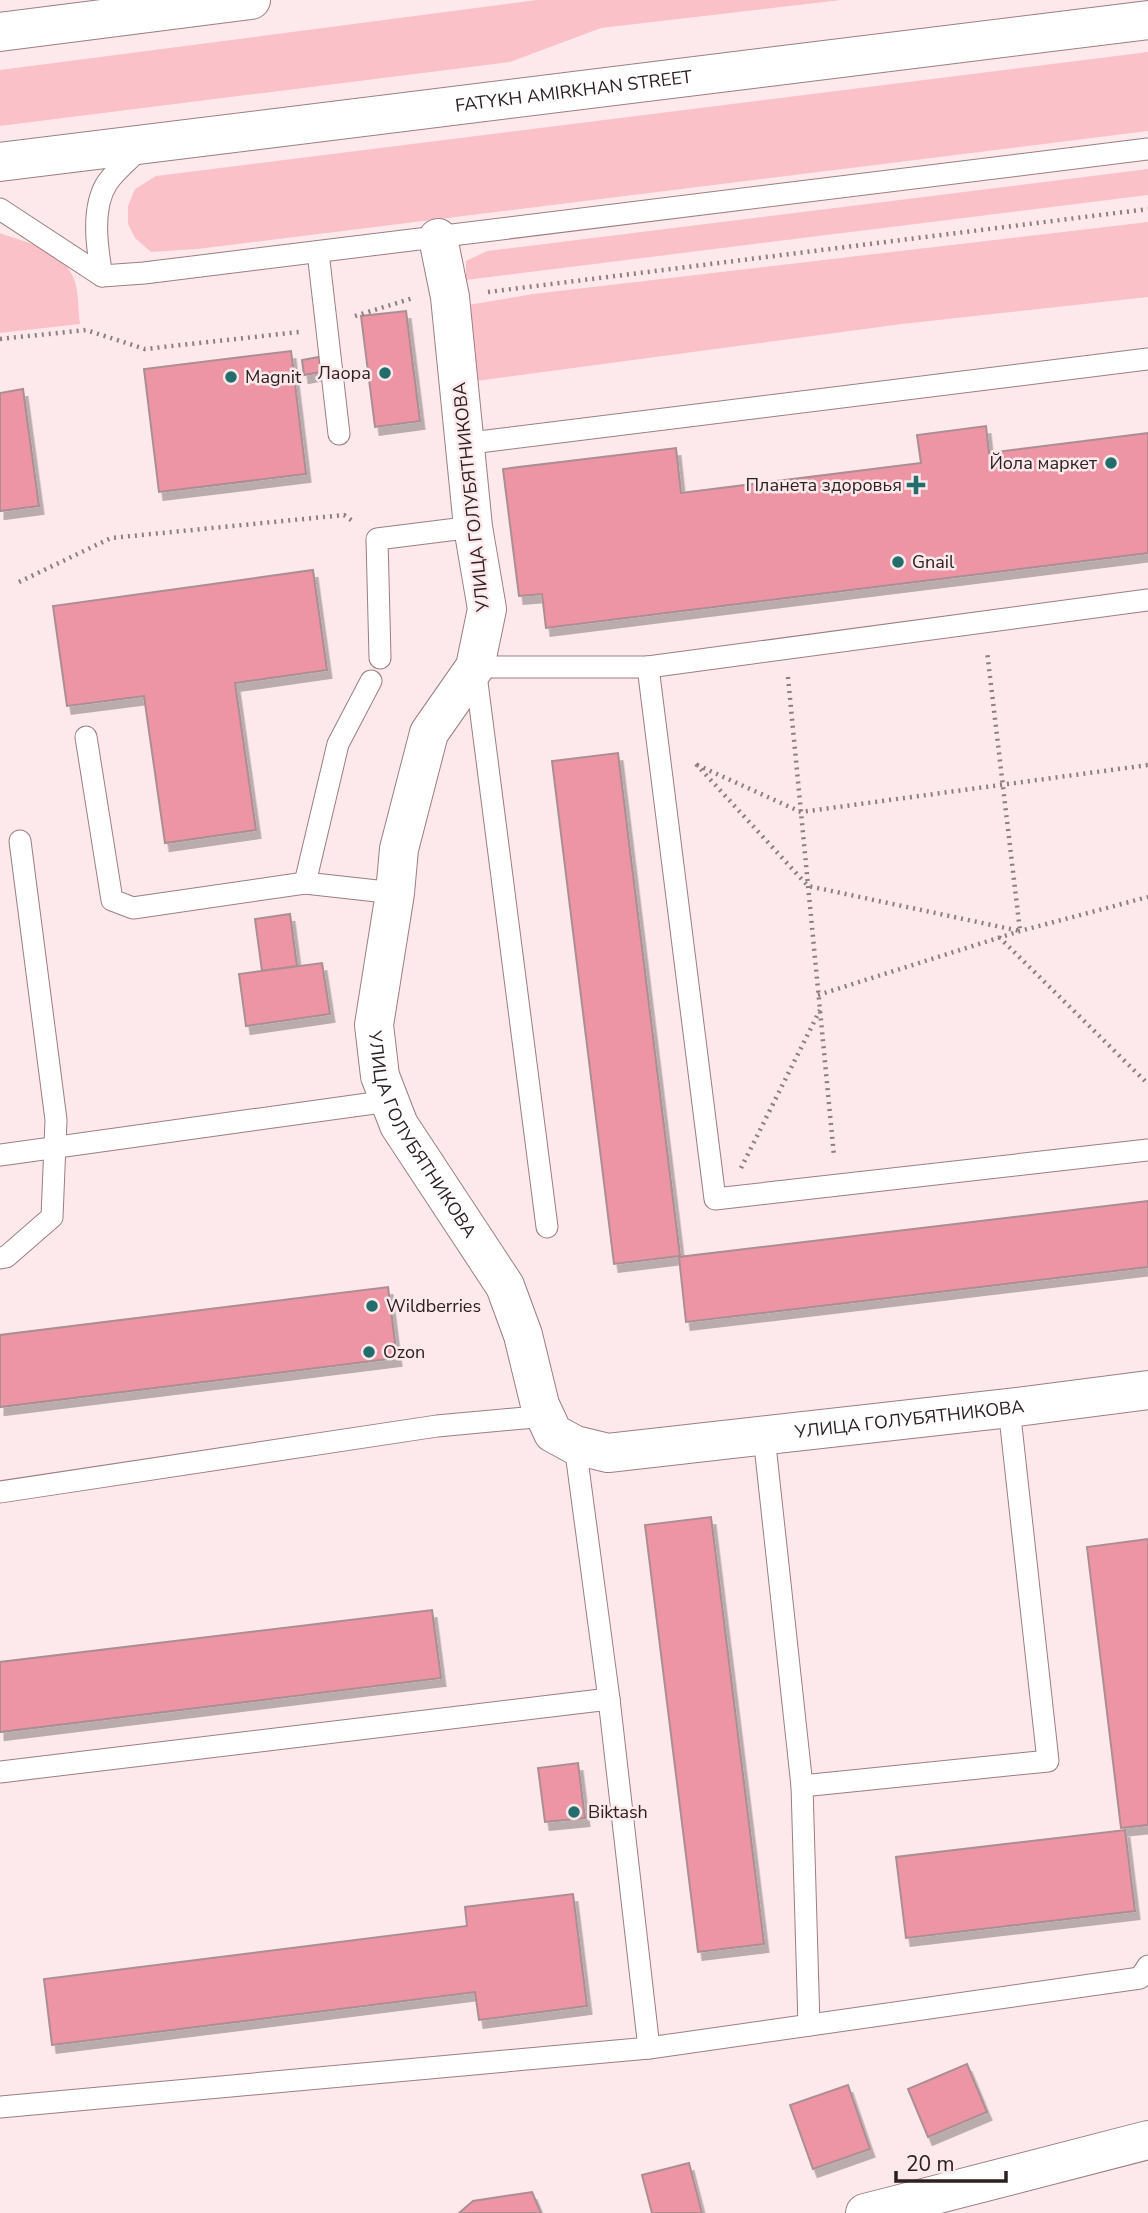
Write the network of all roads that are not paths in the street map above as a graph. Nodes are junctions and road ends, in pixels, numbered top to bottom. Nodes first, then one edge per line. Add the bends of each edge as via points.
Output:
1 (251, 0) edge
2 (63, 12) edge
3 (1148, 20) edge
4 (0, 32) edge
5 (145, 144) junction
6 (1148, 149) edge
7 (0, 162) edge
8 (0, 209) edge
9 (438, 238) junction
10 (318, 252) junction
11 (102, 276) junction
12 (1148, 359) edge
13 (339, 434) dead end
14 (463, 444) junction
15 (473, 527) junction
16 (1148, 600) edge
17 (380, 658) dead end
18 (475, 667) junction
19 (648, 667) junction
20 (371, 681) dead end
21 (86, 737) dead end
22 (20, 841) dead end
23 (305, 883) junction
24 (395, 893) junction
25 (390, 1101) junction
26 (55, 1148) junction
27 (1148, 1150) edge
28 (0, 1155) edge
29 (547, 1227) dead end
30 (0, 1258) edge
31 (1148, 1390) edge
32 (1009, 1408) junction
33 (546, 1416) junction
34 (764, 1436) junction
35 (575, 1445) junction
36 (0, 1492) edge
37 (609, 1699) junction
38 (0, 1772) edge
39 (802, 1786) junction
40 (1148, 1966) edge
41 (809, 2025) junction
42 (649, 2048) junction
43 (0, 2107) edge
44 (1148, 2140) edge
45 (864, 2213) edge

1 - 2 street
2 - 4 street
3 - 5 street, FATYKH AMIRKHAN STREET
5 - 7 street, FATYKH AMIRKHAN STREET
5 - 11 lane via 107,184 97,212
6 - 9 lane
8 - 11 lane
9 - 10 lane
9 - 14 street, УЛИЦА ГОЛУБЯТНИКОВА via 450,296
10 - 11 lane
10 - 13 lane
12 - 14 lane
14 - 15 street, УЛИЦА ГОЛУБЯТНИКОВА
15 - 17 lane via 377,539
15 - 18 street, УЛИЦА ГОЛУБЯТНИКОВА via 487,609
16 - 19 lane
18 - 19 lane
18 - 24 street, УЛИЦА ГОЛУБЯТНИКОВА via 429,733 399,849
18 - 29 lane
19 - 27 lane via 715,1199
20 - 23 lane via 338,744
21 - 23 lane via 112,900 133,908
22 - 26 lane via 56,1120
23 - 24 lane
24 - 25 street, УЛИЦА ГОЛУБЯТНИКОВА via 374,1025 380,1076
25 - 26 lane
25 - 33 street, УЛИЦА ГОЛУБЯТНИКОВА via 399,1125 505,1286
26 - 28 lane
26 - 30 lane via 52,1217
31 - 32 street, УЛИЦА ГОЛУБЯТНИКОВА
32 - 34 street, УЛИЦА ГОЛУБЯТНИКОВА
32 - 39 lane via 1048,1761
33 - 35 street, УЛИЦА ГОЛУБЯТНИКОВА via 552,1433
33 - 36 lane via 437,1426
34 - 35 street, УЛИЦА ГОЛУБЯТНИКОВА via 608,1453
34 - 39 lane
35 - 37 lane
37 - 38 lane
37 - 42 lane
39 - 41 lane
40 - 41 lane via 1140,1978
41 - 42 lane
42 - 43 lane
44 - 45 street

